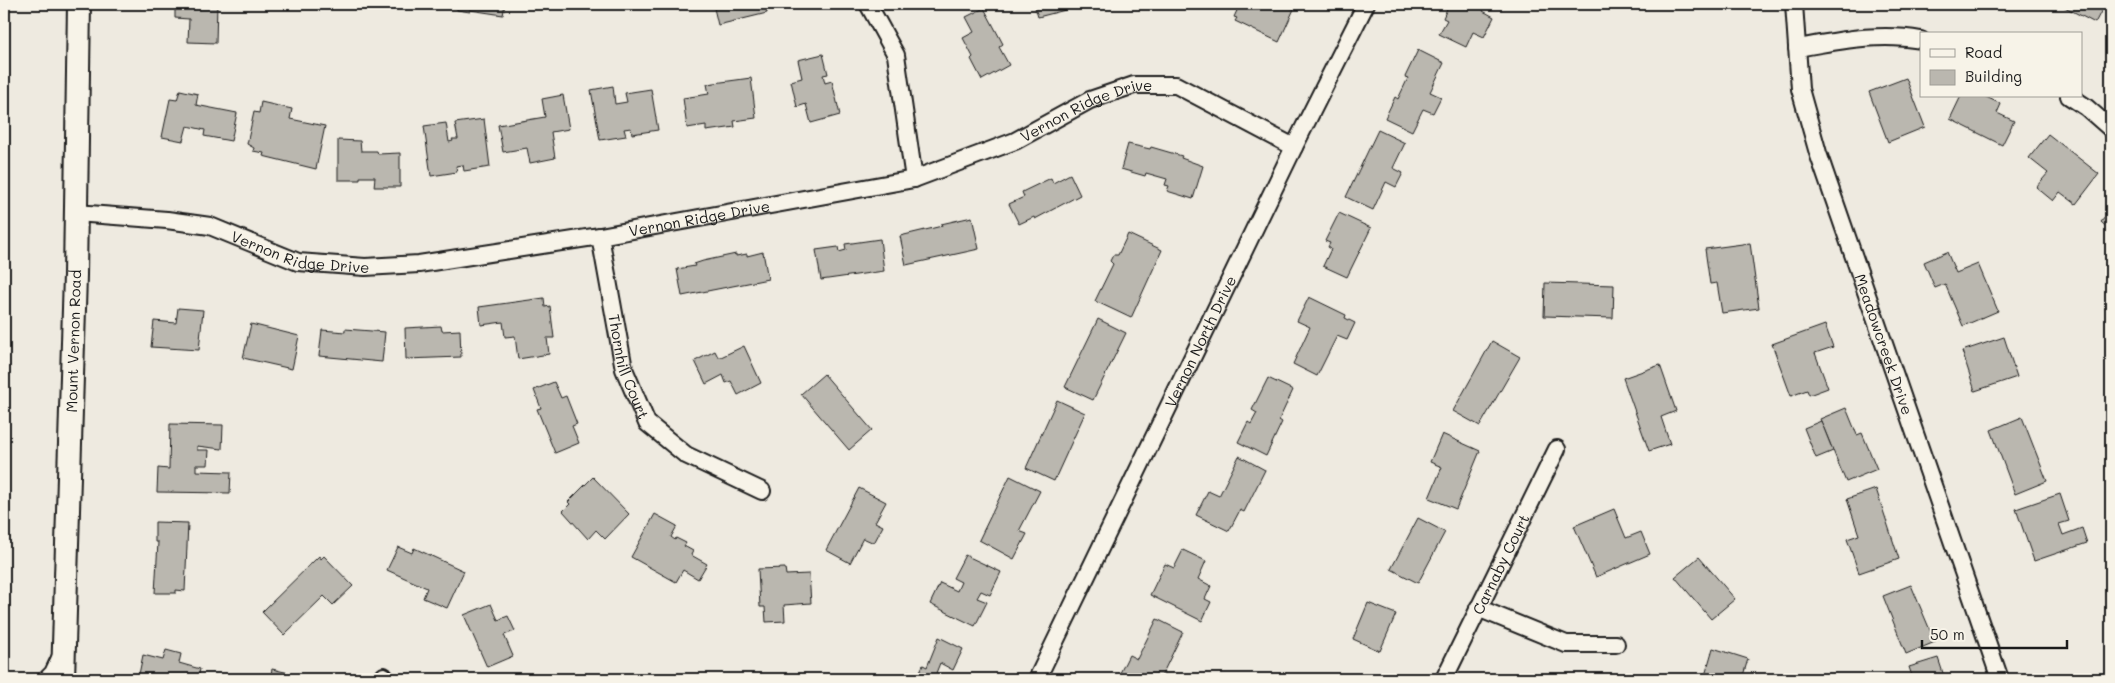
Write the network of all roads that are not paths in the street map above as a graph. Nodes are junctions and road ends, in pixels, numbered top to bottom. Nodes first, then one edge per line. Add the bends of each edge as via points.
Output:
1 (79, 4) edge
2 (868, 4) edge
3 (1366, 4) edge
4 (1794, 4) edge
5 (1920, 40) edge
6 (1797, 48) junction
7 (2072, 98) edge
8 (2111, 129) edge
9 (1294, 147) junction
10 (914, 179) junction
11 (76, 213) junction
12 (600, 236) junction
13 (1557, 449) dead end
14 (762, 491) dead end
15 (1478, 608) junction
16 (1616, 644) dead end
17 (63, 652) junction
18 (47, 679) edge
19 (63, 679) edge
20 (1037, 679) edge
21 (1444, 679) edge
22 (2000, 679) edge

1 - 11 main road, Mount Vernon Road
2 - 10 street via 896,55
3 - 9 street, Vernon North Drive
4 - 6 street, Meadowcreek Drive
5 - 6 street via 1900,36 1866,37
6 - 22 street, Meadowcreek Drive via 1800,89 1818,152
7 - 8 street
9 - 10 street, Vernon Ridge Drive via 1176,85 1134,85 1090,100 1015,141
9 - 20 street, Vernon North Drive
10 - 12 street, Vernon Ridge Drive
11 - 12 street, Vernon Ridge Drive via 210,226 298,262 365,267 419,264
11 - 17 main road, Mount Vernon Road
12 - 14 street, Thornhill Court via 624,369 646,423 686,455
13 - 15 street, Carnaby Court
15 - 16 street via 1566,644
15 - 21 street, Carnaby Court
17 - 18 street
17 - 19 main road, Mount Vernon Road

